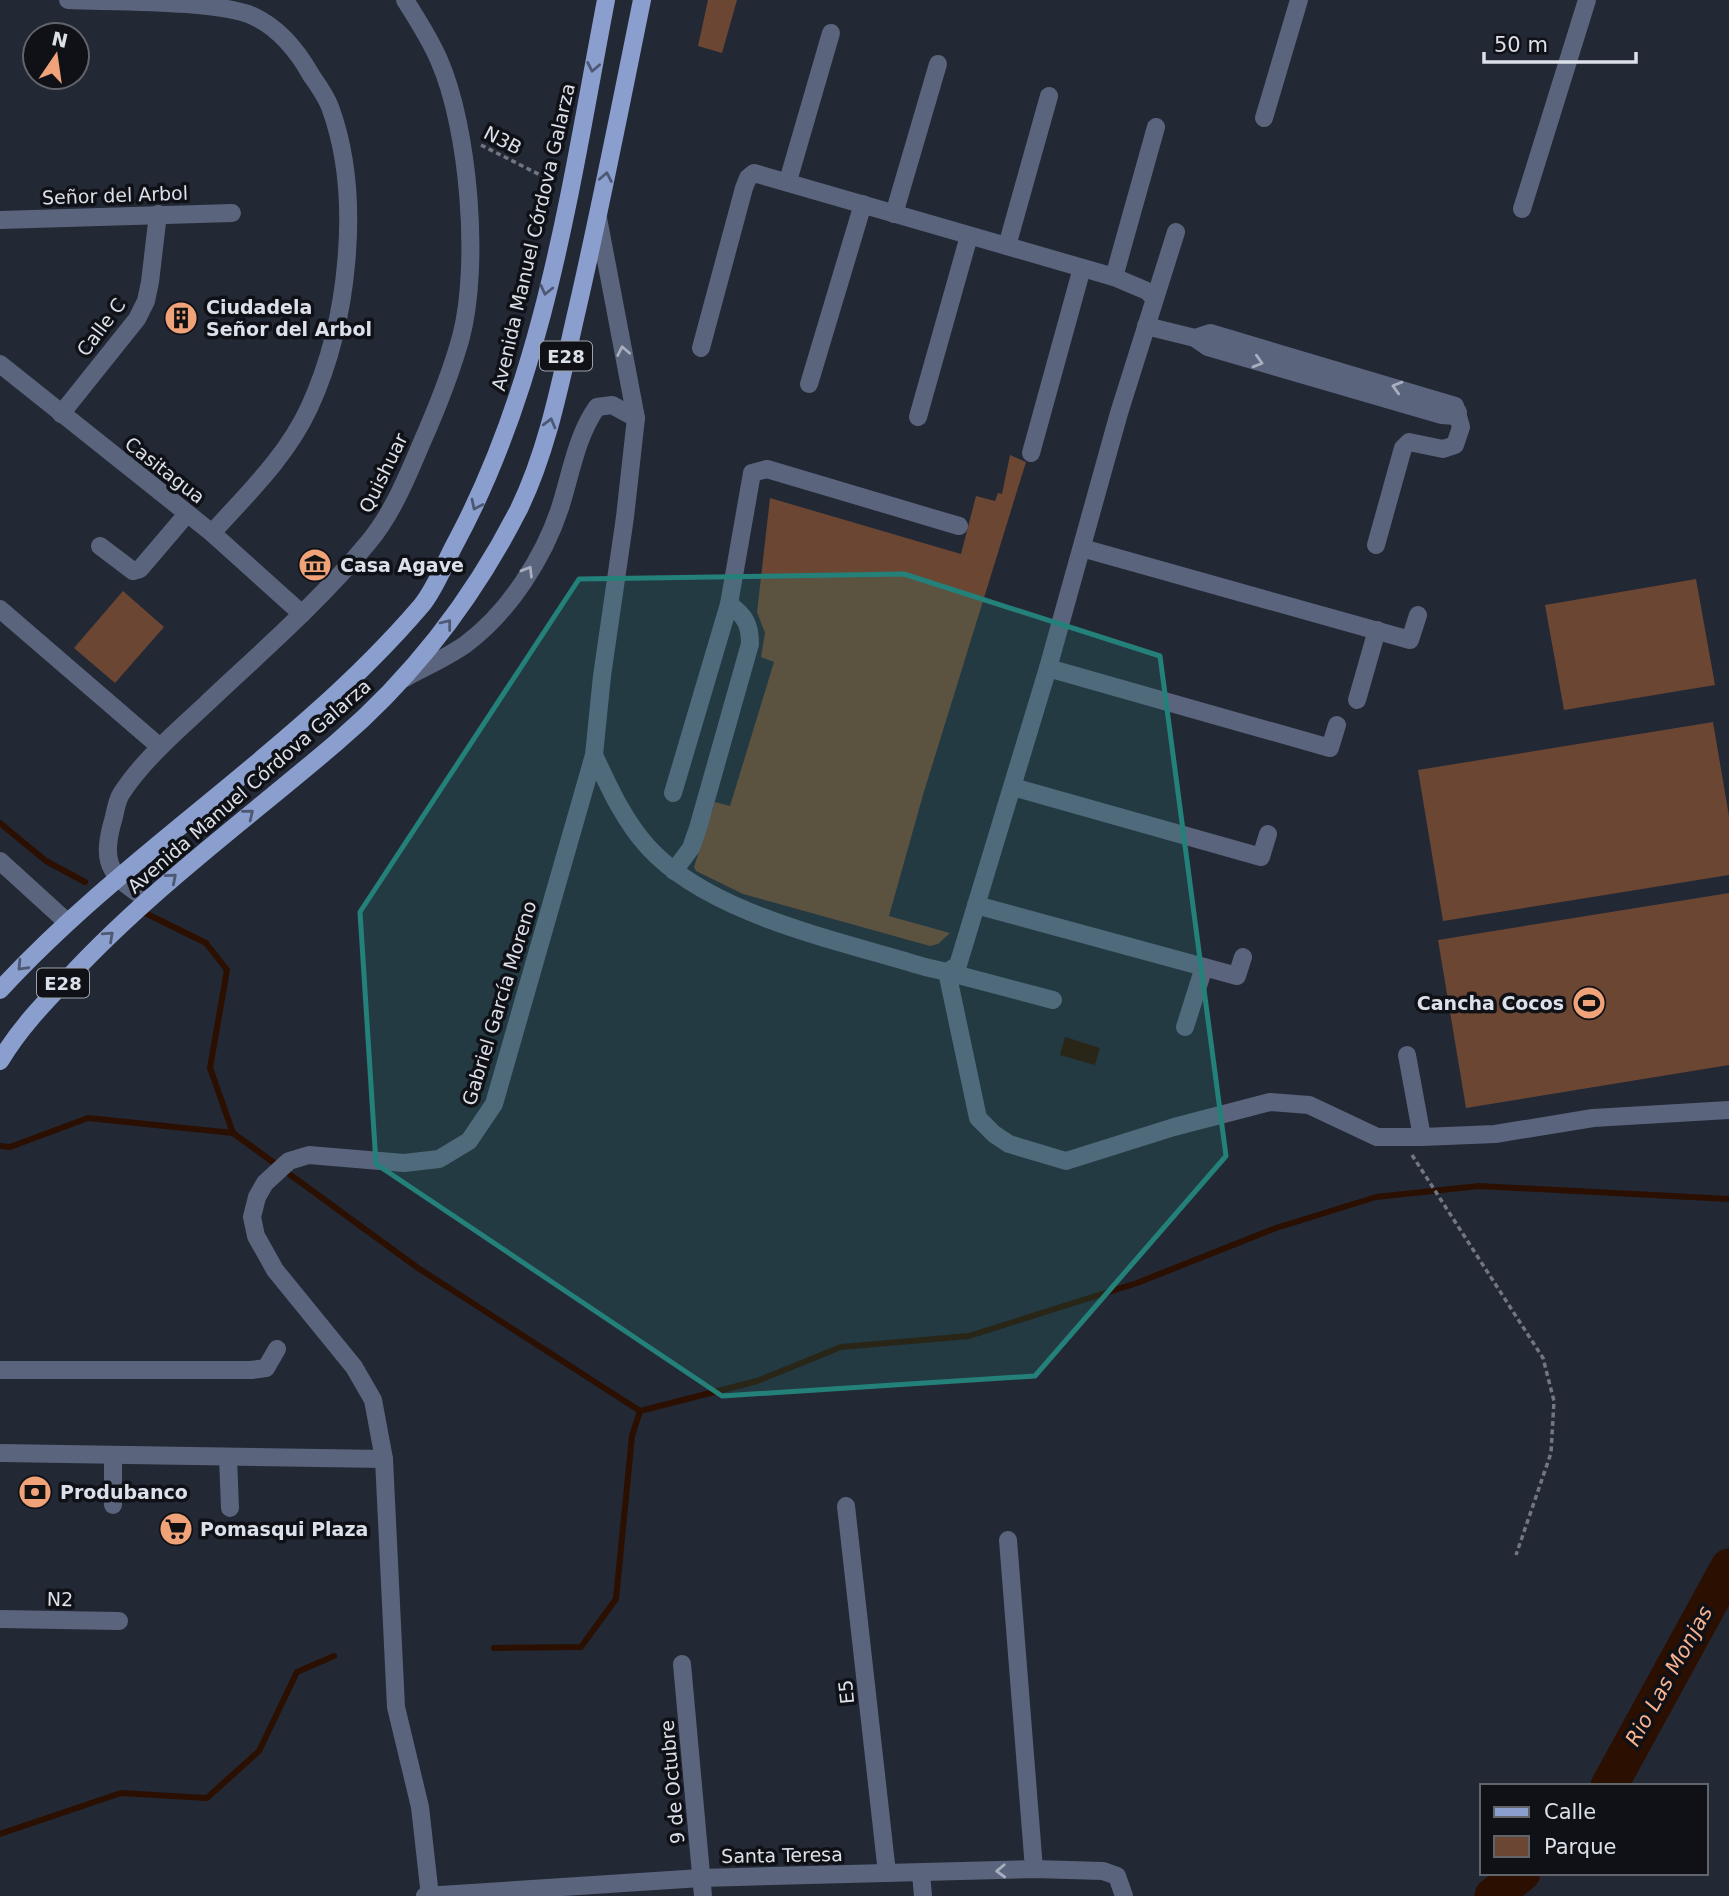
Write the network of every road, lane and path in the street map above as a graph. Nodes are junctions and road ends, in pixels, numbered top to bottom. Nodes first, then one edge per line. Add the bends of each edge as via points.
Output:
1 (68, 0) edge
2 (405, 0) edge
3 (606, 0) edge
4 (642, 0) edge
5 (1299, 0) edge
6 (1587, 0) edge
7 (831, 33) dead end
8 (938, 64) dead end
9 (1049, 96) dead end
10 (1264, 118) dead end
11 (1156, 127) dead end
12 (460, 134) junction
13 (788, 181) junction
14 (570, 190) junction
15 (863, 204) junction
16 (1522, 209) dead end
17 (232, 213) dead end
18 (158, 214) junction
19 (894, 214) junction
20 (598, 218) junction
21 (0, 220) edge
22 (1176, 232) dead end
23 (969, 236) junction
24 (1007, 246) junction
25 (1082, 268) junction
26 (1114, 277) junction
27 (1154, 298) junction
28 (1146, 326) junction
29 (701, 348) dead end
30 (0, 363) edge
31 (809, 384) dead end
32 (61, 414) junction
33 (918, 417) dead end
34 (636, 418) junction
35 (1031, 453) dead end
36 (187, 514) junction
37 (960, 526) dead end
38 (212, 533) junction
39 (1376, 545) dead end
40 (100, 546) dead end
41 (1082, 548) junction
42 (729, 604) junction
43 (0, 609) edge
44 (302, 614) junction
45 (1418, 615) dead end
46 (1377, 630) junction
47 (1048, 668) junction
48 (405, 678) junction
49 (1357, 700) dead end
50 (1337, 725) dead end
51 (160, 747) junction
52 (594, 755) junction
53 (1013, 787) junction
54 (673, 793) dead end
55 (176, 831) junction
56 (1268, 834) dead end
57 (196, 857) junction
58 (0, 861) edge
59 (674, 871) junction
60 (119, 880) junction
61 (148, 900) junction
62 (976, 905) junction
63 (68, 922) junction
64 (1243, 957) dead end
65 (1204, 967) junction
66 (947, 972) junction
67 (0, 990) edge
68 (1053, 1000) dead end
69 (1185, 1027) dead end
70 (1407, 1055) dead end
71 (0, 1061) edge
72 (1729, 1110) edge
73 (1422, 1137) junction
74 (1402, 1138) junction
75 (277, 1349) dead end
76 (0, 1370) edge
77 (0, 1453) edge
78 (113, 1455) junction
79 (228, 1458) junction
80 (384, 1459) junction
81 (113, 1505) dead end
82 (846, 1506) dead end
83 (230, 1508) dead end
84 (1008, 1540) dead end
85 (1516, 1555) dead end
86 (0, 1619) edge
87 (120, 1621) dead end
88 (682, 1664) dead end
89 (1034, 1869) junction
90 (887, 1873) junction
91 (921, 1873) junction
92 (702, 1887) edge
93 (428, 1896) edge
94 (923, 1896) edge
95 (1124, 1896) edge

1 - 38 street via 223,7 252,15 284,36 330,106 342,165 347,250 340,314 327,363 309,410 277,460
2 - 12 street, Quishuar via 439,61
3 -> 14 main road, Avenida Manuel Córdova Galarza / E28
20 -> 4 main road, Avenida Manuel Córdova Galarza / E28
5 - 10 street
6 - 16 street
7 - 13 street
8 - 19 street
9 - 24 street
11 - 26 street
12 - 14 path, N3B
12 - 44 street, Quishuar via 467,193 468,295 444,390 390,512 368,544
13 - 15 street
13 - 29 street via 754,173 747,178
14 -> 55 main road, Avenida Manuel Córdova Galarza / E28 via 515,411 494,467 424,603 336,696
15 - 19 street
15 - 31 street
17 - 18 street, Señor del Arbol
18 - 21 street, Señor del Arbol
18 - 32 street, Calle C via 146,301
19 - 23 street
34 -> 20 street, Gabriel García Moreno
48 -> 20 main road, Avenida Manuel Córdova Galarza / E28 via 465,601 519,507 545,442
22 - 27 street
23 - 24 street
23 - 33 street
24 - 25 street
25 - 26 street
25 - 35 street
26 - 27 street
27 - 28 street
28 - 39 street via 1442,415 1458,412 1461,427 1455,445 1443,449 1409,442 1403,448
28 - 41 street
30 - 32 street, Casitagua
32 - 36 street, Casitagua
48 -> 34 street via 466,644 520,584 552,531 579,441 597,407 612,405
34 - 52 street, Gabriel García Moreno
36 - 38 street, Casitagua
36 - 40 street via 140,569 134,571
37 - 42 street via 756,470 750,477
38 - 44 street, Casitagua
41 - 46 street
41 - 47 street
42 - 54 street
42 - 59 street via 743,614 750,627 750,644 698,828 691,848
43 - 51 street
44 - 51 street, Quishuar
45 - 46 street via 1410,640
46 - 49 street
47 - 50 street via 1331,748
47 - 53 street
57 -> 48 main road, Avenida Manuel Córdova Galarza / E28 via 339,741
51 - 60 street, Quishuar via 120,796 106,847 107,861
52 - 59 street via 633,828
52 - 80 street, Gabriel García Moreno via 494,1104 477,1131 439,1159 299,1157 272,1174 254,1205 253,1228 275,1270 368,1388
53 - 56 street via 1261,858
53 - 62 street
55 - 57 main road via 179,849
55 - 60 main road, Avenida Manuel Córdova Galarza / E28
61 -> 57 main road, Avenida Manuel Córdova Galarza / E28
58 - 63 street
59 - 66 street via 703,892 791,925
60 - 61 street
60 - 63 main road, Avenida Manuel Córdova Galarza / E28
71 -> 61 main road, Avenida Manuel Córdova Galarza / E28 via 16,1033 97,946
62 - 65 street
62 - 66 street via 958,965
63 -> 67 main road, Avenida Manuel Córdova Galarza / E28
64 - 65 street via 1237,976
65 - 69 street
66 - 68 street
66 - 74 street via 978,1118 1010,1144 1066,1161 1270,1102 1309,1105 1377,1137
70 - 73 street
72 - 73 street via 1593,1118 1495,1134
73 - 74 street
74 - 85 path via 1546,1369 1554,1401 1551,1453
75 - 76 street via 266,1368 251,1370
77 - 78 street
78 - 79 street
78 - 81 street
79 - 80 street
79 - 83 street
80 - 93 street, Gabriel García Moreno via 396,1707 420,1807
82 - 90 street, E5
84 - 89 street
86 - 87 street, N2
88 - 92 street, 9 de Octubre
89 -> 91 street, Santa Teresa
89 - 95 street, Santa Teresa via 1103,1871 1117,1876
90 - 91 street, Santa Teresa
90 - 92 street, Santa Teresa
91 - 94 street
92 - 93 street, Santa Teresa

